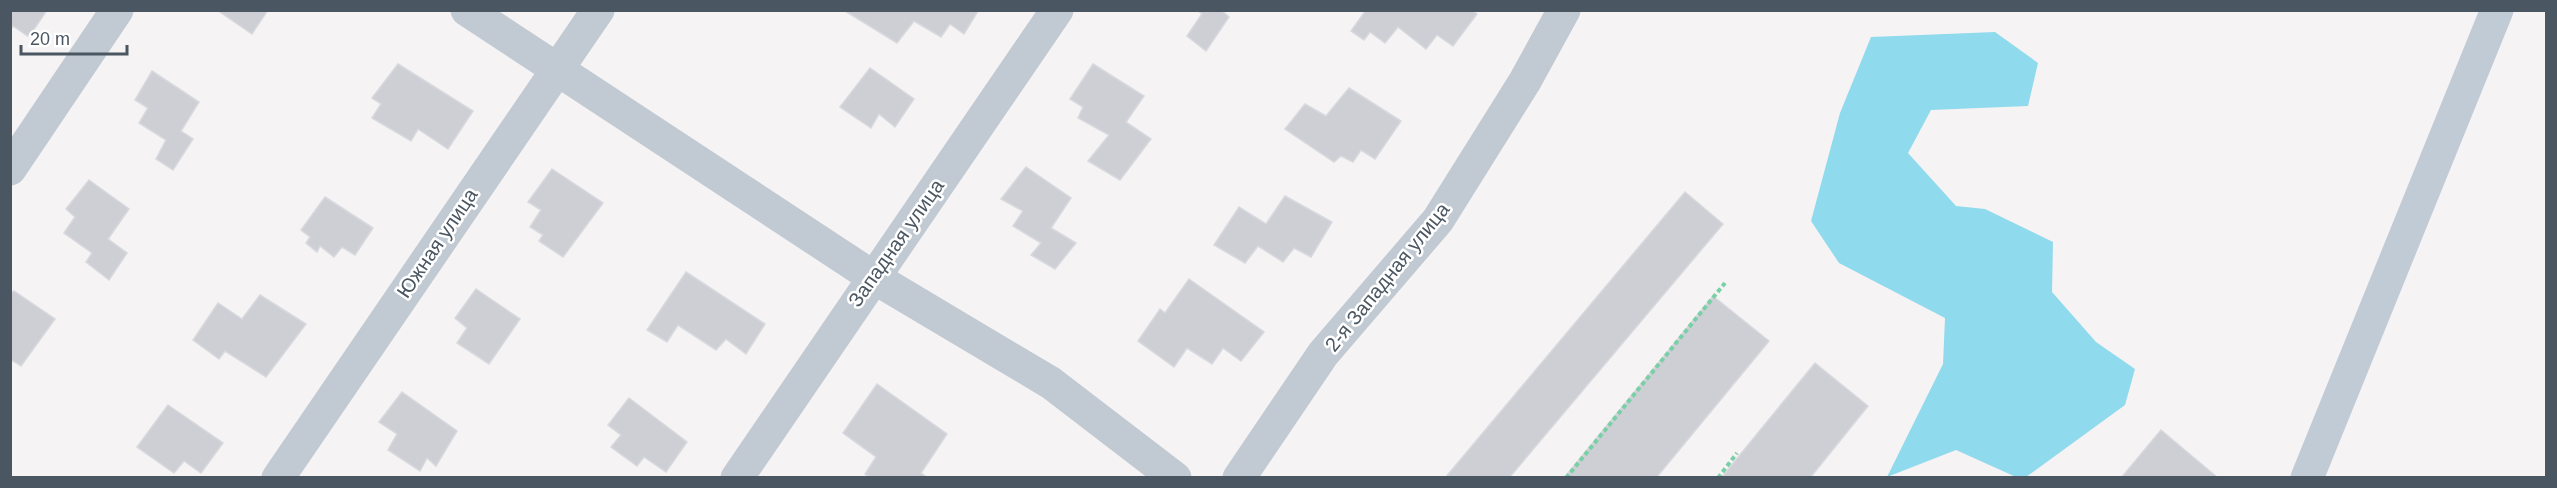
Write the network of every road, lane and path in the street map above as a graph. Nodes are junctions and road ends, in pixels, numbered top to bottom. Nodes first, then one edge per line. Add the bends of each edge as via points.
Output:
1 (117, 10) edge
2 (467, 10) edge
3 (598, 10) edge
4 (1057, 10) edge
5 (1564, 10) edge
6 (2497, 10) edge
7 (555, 70) junction
8 (10, 169) edge
9 (873, 277) junction
10 (1725, 283) dead end
11 (1737, 453) dead end
12 (278, 477) edge
13 (737, 477) edge
14 (1175, 477) edge
15 (1239, 477) edge
16 (1566, 477) edge
17 (1718, 477) edge
18 (2307, 477) edge

1 - 8 street
2 - 7 street
3 - 7 street, Южная улица
4 - 9 street, Западная улица
5 - 15 street, 2-я Западная улица via 1525,81 1438,220 1323,354
6 - 18 street
7 - 9 street
7 - 12 street, Южная улица
9 - 13 street, Западная улица
9 - 14 street via 1051,383
10 - 16 path
11 - 17 path

